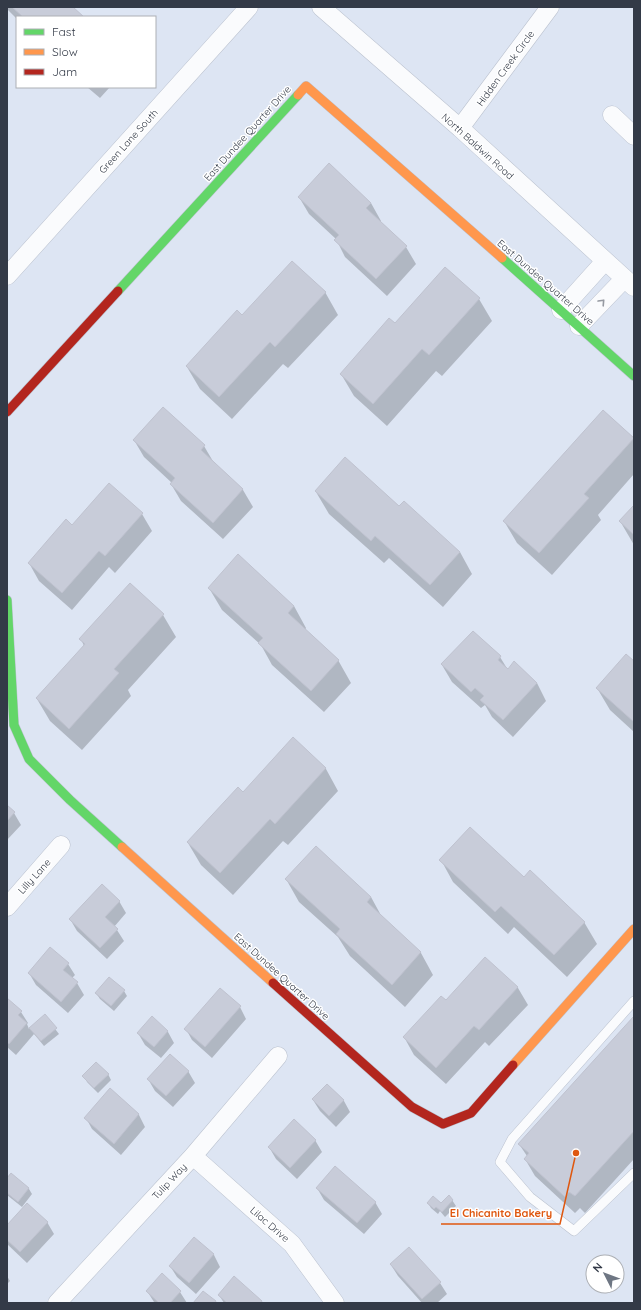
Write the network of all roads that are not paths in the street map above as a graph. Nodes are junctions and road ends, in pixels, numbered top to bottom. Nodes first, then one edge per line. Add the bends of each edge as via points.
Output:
1 (249, 7) edge
2 (320, 7) edge
3 (550, 7) edge
4 (612, 115) dead end
5 (460, 128) junction
6 (634, 136) edge
7 (605, 261) junction
8 (7, 276) edge
9 (629, 283) edge
10 (561, 310) junction
11 (579, 326) junction
12 (634, 376) edge
13 (7, 412) edge
14 (7, 600) edge
15 (61, 845) dead end
16 (7, 907) edge
17 (634, 929) edge
18 (634, 1002) edge
19 (278, 1056) dead end
20 (193, 1156) junction
21 (634, 1173) edge
22 (57, 1303) edge
23 (335, 1303) edge

1 - 8 street, Green Lane South
2 - 5 street, North Baldwin Road
3 - 5 street, Hidden Creek Circle
4 - 6 street
5 - 7 street, North Baldwin Road
7 - 9 street, North Baldwin Road
7 - 10 street
11 -> 9 street
10 - 11 street, East Dundee Quarter Drive
10 - 13 street, East Dundee Quarter Drive via 306,86
11 - 12 street, East Dundee Quarter Drive
14 - 17 street, East Dundee Quarter Drive via 14,725 29,759 70,800 412,1107 443,1124 472,1113
15 - 16 street, Lilly Lane
18 - 21 lane via 512,1139 500,1162 530,1197 574,1231
19 - 20 street, Tulip Way
20 - 22 street, Tulip Way
20 - 23 street, Lilac Drive via 292,1244

